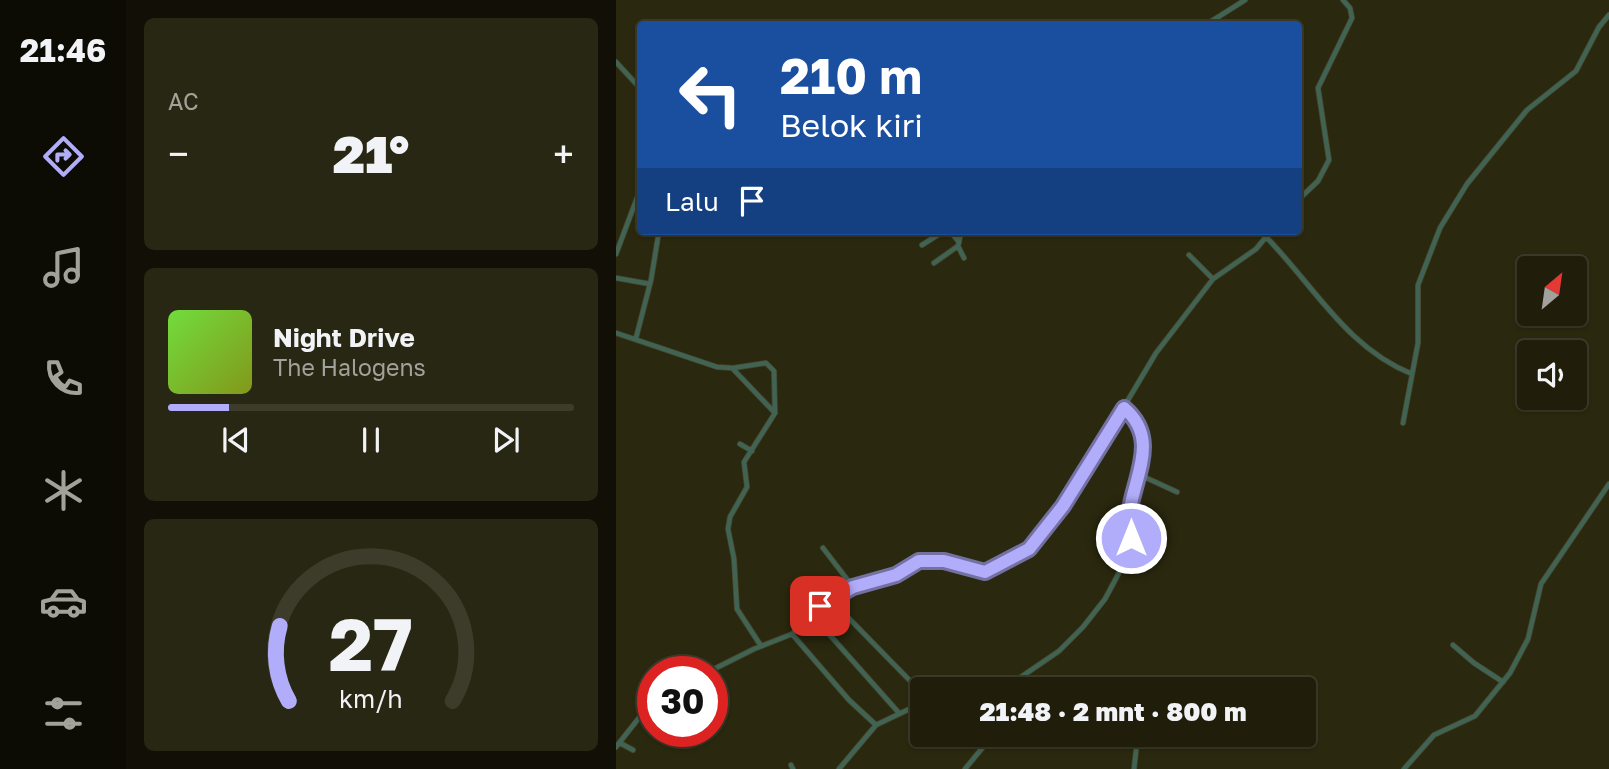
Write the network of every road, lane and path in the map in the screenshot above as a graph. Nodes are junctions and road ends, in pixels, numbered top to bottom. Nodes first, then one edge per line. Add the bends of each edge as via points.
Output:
1 (1245, 0) edge
2 (1343, 0) edge
3 (1609, 15) edge
4 (1212, 21) edge
5 (616, 62) edge
6 (637, 85) edge
7 (1302, 196) edge
8 (637, 202) edge
9 (658, 235) edge
10 (929, 235) edge
11 (938, 235) edge
12 (952, 235) edge
13 (960, 235) edge
14 (1269, 235) edge
15 (1267, 238) junction
16 (931, 239) junction
17 (958, 244) junction
18 (922, 245) dead end
19 (616, 254) edge
20 (1189, 255) dead end
21 (964, 258) dead end
22 (934, 263) dead end
23 (616, 278) edge
24 (1213, 279) junction
25 (650, 284) junction
26 (616, 333) edge
27 (636, 338) junction
28 (733, 369) junction
29 (1412, 374) junction
30 (1124, 408) junction
31 (775, 413) junction
32 (1403, 423) dead end
33 (740, 443) dead end
34 (751, 452) junction
35 (1140, 475) junction
36 (1609, 484) edge
37 (1177, 492) dead end
38 (823, 548) dead end
39 (853, 587) junction
40 (831, 600) junction
41 (812, 615) junction
42 (792, 634) junction
43 (1453, 645) dead end
44 (761, 646) junction
45 (728, 662) edge
46 (1020, 677) edge
47 (910, 681) edge
48 (1503, 682) junction
49 (910, 708) edge
50 (900, 713) junction
51 (637, 721) edge
52 (876, 726) junction
53 (618, 745) edge
54 (1136, 747) edge
55 (980, 748) edge
56 (633, 750) dead end
57 (839, 769) edge
58 (965, 769) edge
59 (1134, 769) edge
60 (1404, 769) edge

1 - 4 street
2 - 7 street via 1352,18 1317,92 1329,160 1318,181
3 - 29 street via 1576,71 1527,110 1467,184 1443,223 1418,285 1418,339
5 - 6 street
8 - 19 street
9 - 25 street
10 - 16 street
11 - 16 street
12 - 17 street
13 - 17 street
14 - 15 street
15 - 24 street
15 - 29 street via 1351,337
16 - 18 street
17 - 21 street
17 - 22 street
20 - 24 street
23 - 25 street
24 - 30 street via 1156,353
25 - 27 street
26 - 27 street
27 - 28 street
28 - 31 street
28 - 31 street via 770,365 775,374
29 - 32 street
30 - 35 street via 1135,419 1141,436
30 - 39 street via 1063,506 1024,552 985,572 944,561 919,561 896,575
31 - 34 street
33 - 34 street
34 - 44 street via 743,471 747,487 727,529 737,610
35 - 37 street
35 - 46 street via 1127,516 1130,551 1105,599 1065,645
36 - 48 street via 1541,584 1528,639
38 - 39 street
39 - 40 street
40 - 41 street
40 - 47 street
41 - 42 street
41 - 50 street
42 - 44 street
42 - 52 street
43 - 48 street
44 - 45 street
48 - 60 street via 1475,716 1434,735
49 - 50 street
50 - 52 street
51 - 53 street
52 - 57 street
53 - 56 street
54 - 59 street
55 - 58 street

